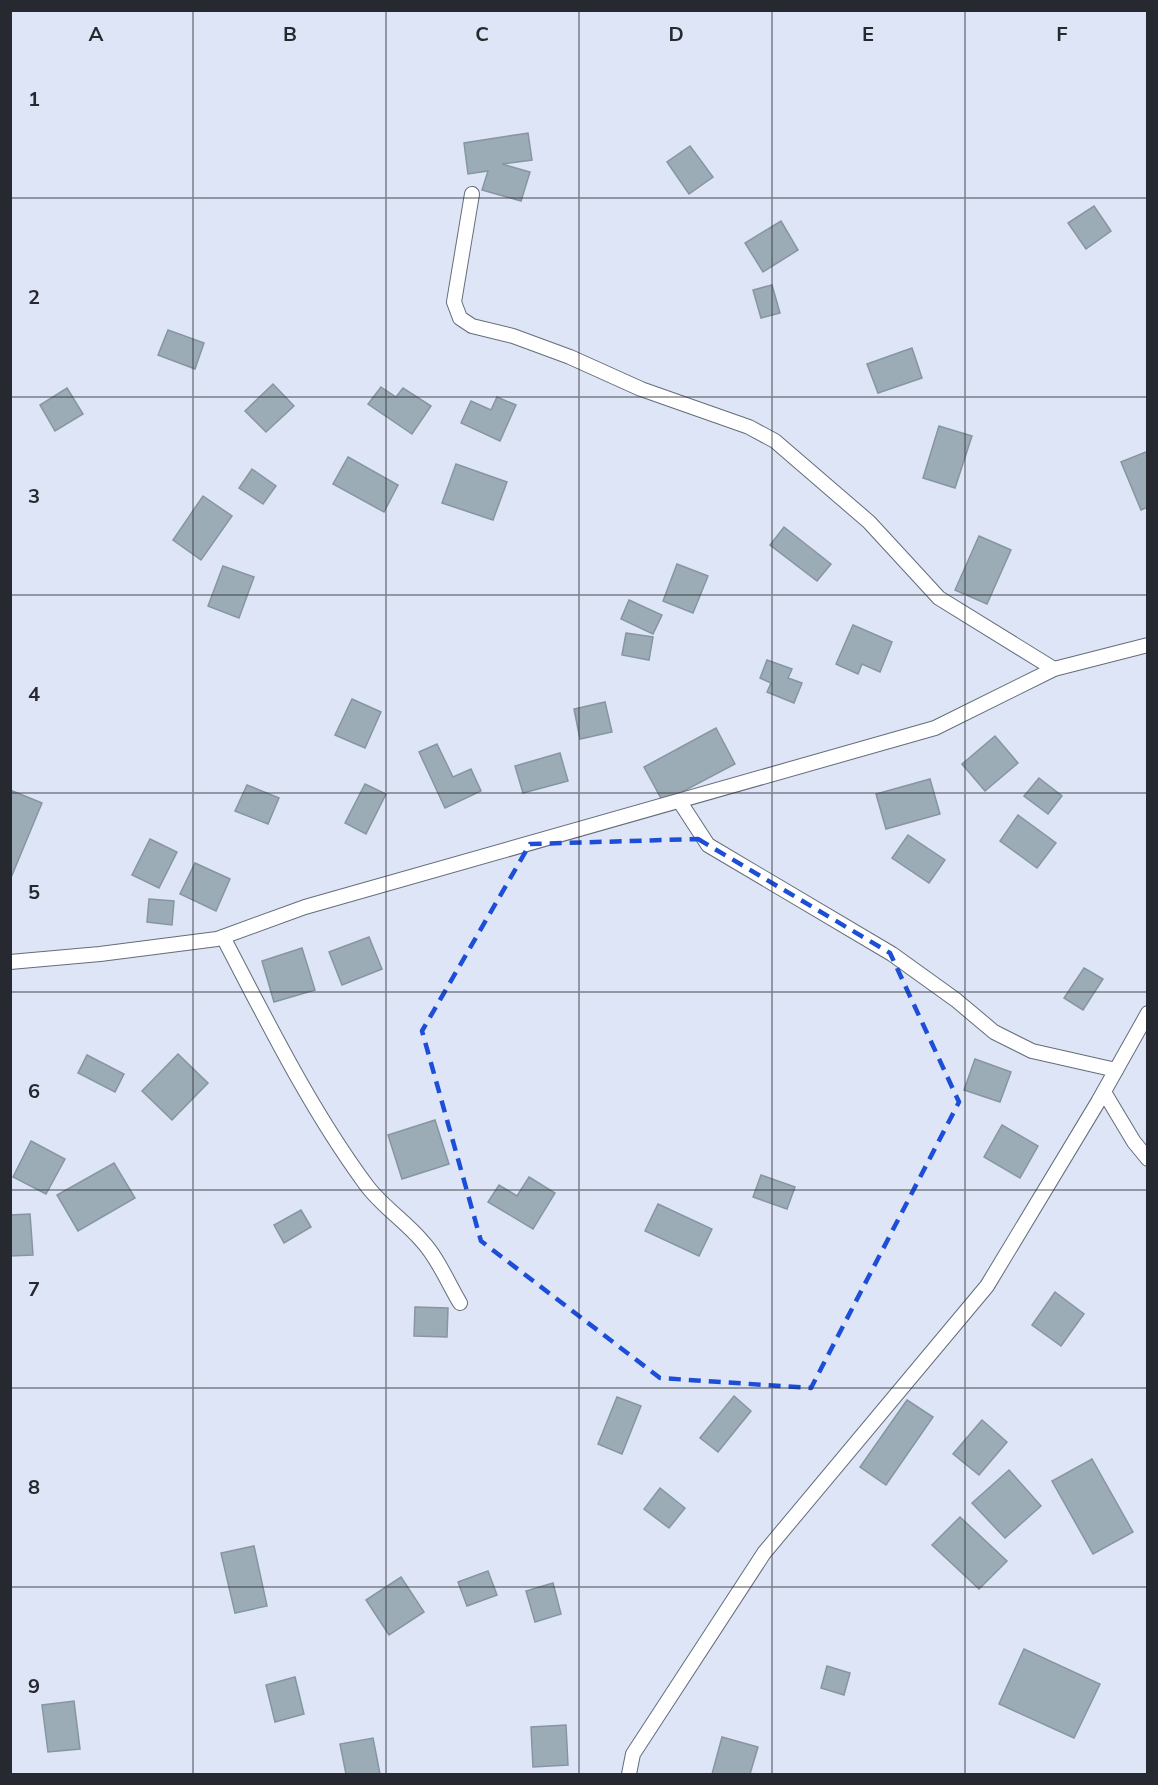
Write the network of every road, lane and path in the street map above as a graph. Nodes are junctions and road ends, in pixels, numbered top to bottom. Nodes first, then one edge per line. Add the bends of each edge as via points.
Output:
1 (472, 194) dead end
2 (1148, 645) edge
3 (1054, 669) junction
4 (680, 802) junction
5 (223, 937) junction
6 (10, 962) edge
7 (1148, 1013) edge
8 (1116, 1070) junction
9 (1104, 1092) junction
10 (1148, 1159) edge
11 (460, 1303) dead end
12 (629, 1774) edge

1 - 3 street via 454,302 460,318 472,326 570,357 640,389 749,427 775,441 869,522 939,598
2 - 3 street
3 - 4 street via 935,728
4 - 5 street via 305,907
4 - 8 street via 708,845 892,954 994,1032 1032,1051
5 - 6 street
5 - 11 street via 285,1055 343,1150 395,1218 423,1241
7 - 8 street
8 - 9 street
9 - 10 street
9 - 12 street via 987,1286 764,1553 633,1754

